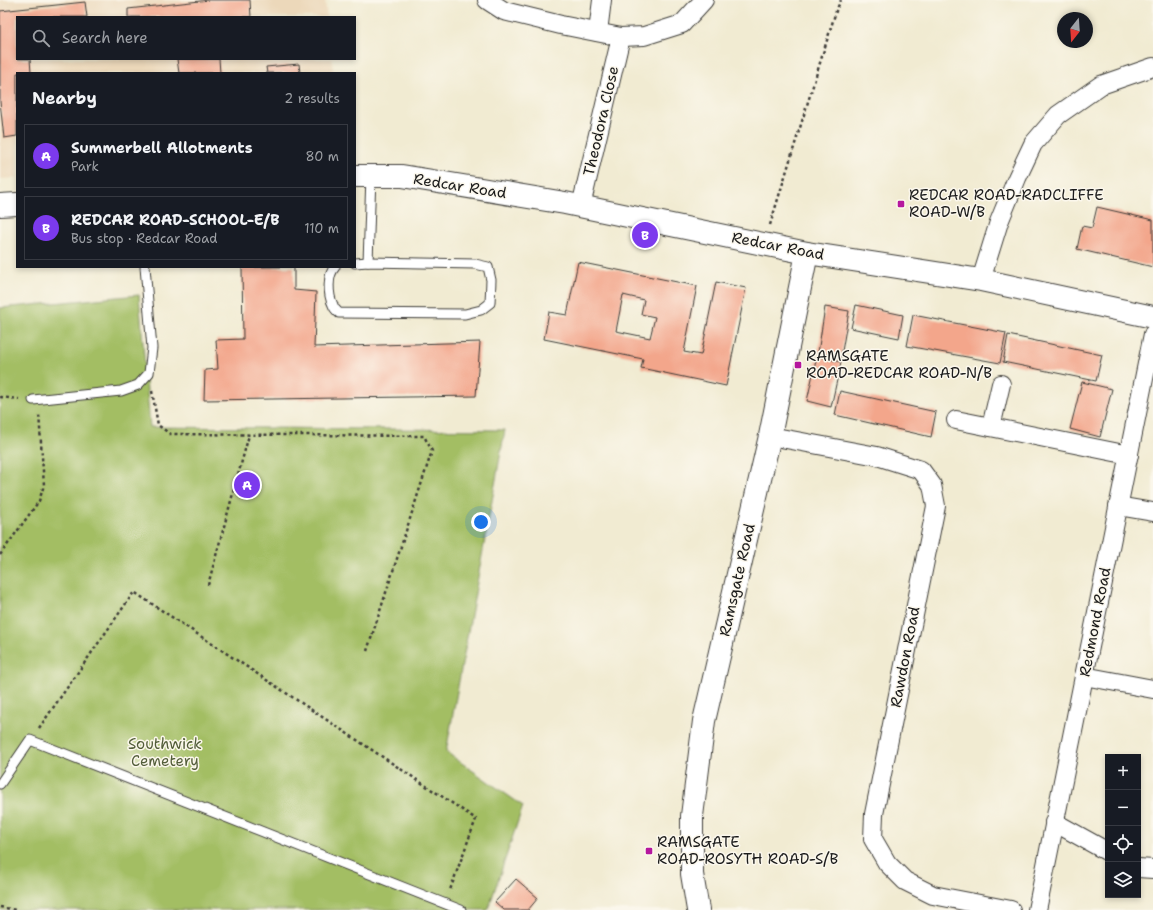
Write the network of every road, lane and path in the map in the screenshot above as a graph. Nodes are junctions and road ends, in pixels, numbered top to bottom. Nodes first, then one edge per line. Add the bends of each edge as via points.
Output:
1 (487, 0) edge
2 (602, 0) edge
3 (704, 0) edge
4 (841, 0) edge
5 (598, 32) junction
6 (621, 37) junction
7 (1153, 67) edge
8 (363, 176) edge
9 (16, 204) edge
10 (0, 205) edge
11 (581, 206) junction
12 (764, 244) junction
13 (806, 253) junction
14 (368, 262) junction
15 (356, 263) edge
16 (145, 268) edge
17 (334, 268) edge
18 (981, 280) junction
19 (1153, 317) edge
20 (1153, 334) edge
21 (149, 373) junction
22 (1002, 384) dead end
23 (0, 397) edge
24 (36, 400) junction
25 (956, 420) dead end
26 (991, 427) junction
27 (249, 435) junction
28 (770, 436) junction
29 (1129, 455) junction
30 (1118, 506) junction
31 (1153, 512) edge
32 (0, 554) edge
33 (208, 585) dead end
34 (367, 651) dead end
35 (1084, 676) junction
36 (1153, 690) edge
37 (30, 740) junction
38 (0, 784) edge
39 (1054, 822) junction
40 (1105, 850) edge
41 (1141, 868) edge
42 (1153, 869) edge
43 (445, 904) junction
44 (0, 907) edge
45 (16, 910) edge
46 (461, 910) edge
47 (698, 910) edge
48 (1011, 910) edge
49 (1037, 910) edge

1 - 5 street via 504,11
2 - 5 street
3 - 6 street via 682,24 644,36
4 - 12 path
5 - 6 street
6 - 11 street, Theodora Close
7 - 18 street via 1101,85 1058,115 1033,144 999,222
8 - 11 street, Redcar Road via 402,176
8 - 14 lane
9 - 10 street
11 - 12 street, Redcar Road
12 - 13 street, Redcar Road
13 - 18 street, Redcar Road
13 - 28 street, Ramsgate Road
14 - 15 lane
14 - 17 lane via 475,264 488,268 491,280 490,303 481,310 465,314 339,313 330,298 330,274
16 - 21 lane via 152,348
18 - 19 street, Redcar Road
20 - 29 street, Redmond Road
21 - 24 lane via 138,385 121,391
21 - 27 path via 158,424 170,434
22 - 26 street
23 - 24 path
24 - 32 path via 44,485 38,501
25 - 26 street
26 - 29 street
27 - 33 path
27 - 34 path via 424,436 432,450
28 - 47 street, Ramsgate Road via 704,721 692,816 692,874
28 - 48 street, Rawdon Road via 877,456 921,470 932,485 936,506 874,814 873,839 887,863 905,881 933,895
29 - 30 street, Redmond Road
30 - 31 street
30 - 35 street, Redmond Road
35 - 36 street
35 - 39 street, Redmond Road
37 - 38 lane
37 - 43 lane
37 - 43 path via 134,592 476,819
39 - 40 street
39 - 49 street, Redmond Road
41 - 42 street
43 - 46 lane
44 - 45 path

